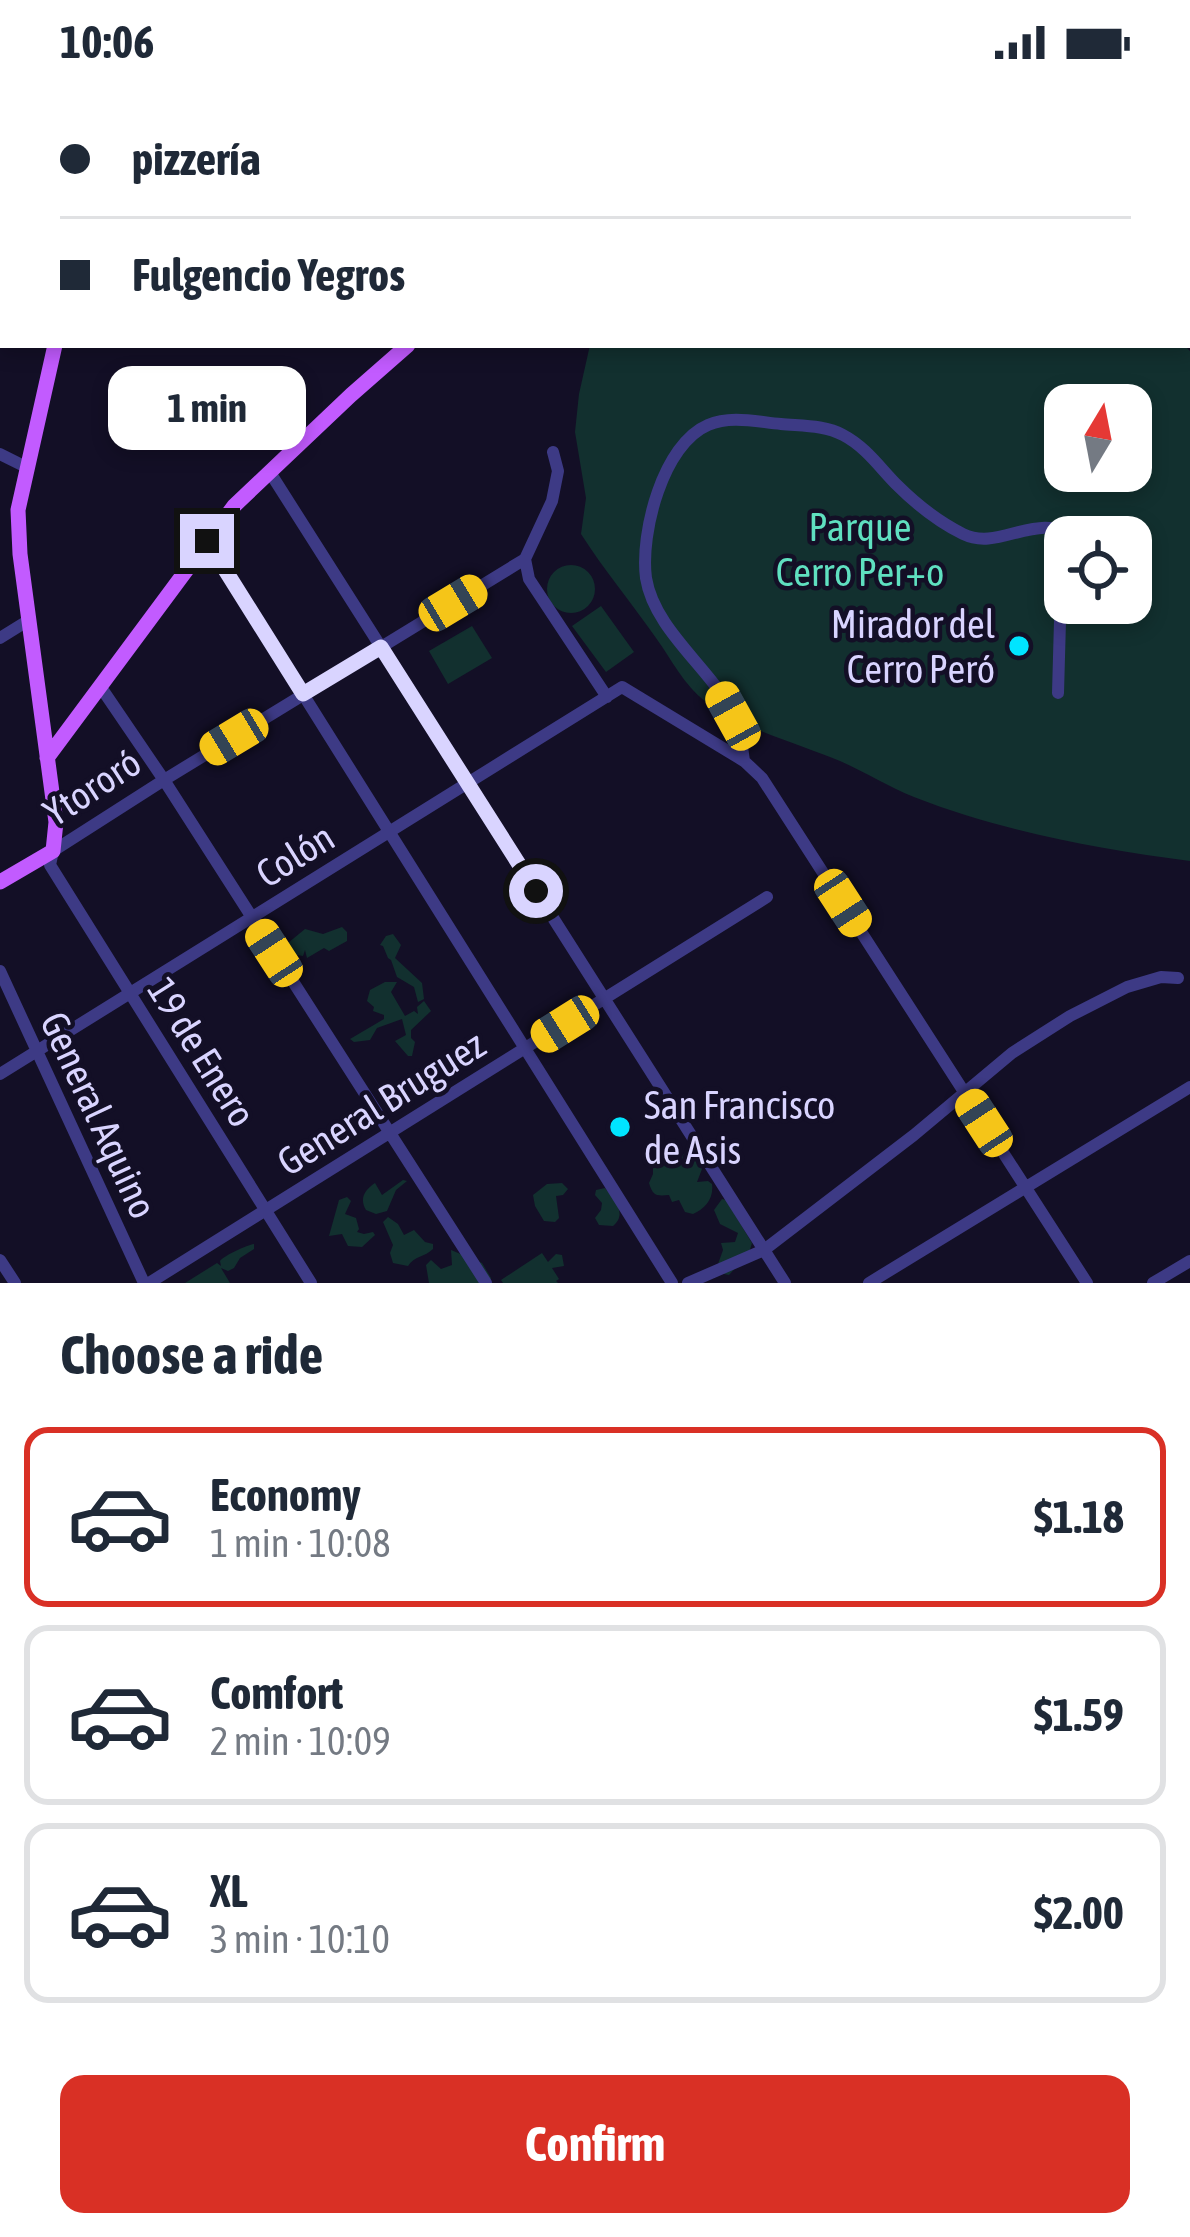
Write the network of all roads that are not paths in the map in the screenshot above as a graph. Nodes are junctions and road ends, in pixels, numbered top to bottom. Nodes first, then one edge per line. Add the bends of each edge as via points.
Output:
1 (54, 348) edge
2 (405, 348) edge
3 (553, 452) dead end
4 (0, 454) edge
5 (28, 468) junction
6 (271, 474) junction
7 (1044, 527) edge
8 (207, 541) junction
9 (525, 559) junction
10 (28, 620) junction
11 (1060, 624) edge
12 (0, 638) edge
13 (381, 647) junction
14 (100, 686) junction
15 (1058, 693) dead end
16 (303, 694) junction
17 (607, 697) junction
18 (47, 758) junction
19 (744, 760) junction
20 (164, 780) junction
21 (468, 783) junction
22 (389, 832) junction
23 (53, 851) junction
24 (0, 882) edge
25 (766, 897) dead end
26 (251, 917) junction
27 (0, 971) edge
28 (1178, 978) dead end
29 (129, 992) junction
30 (605, 1000) junction
31 (36, 1049) junction
32 (526, 1049) junction
33 (0, 1074) edge
34 (1190, 1087) edge
35 (963, 1092) junction
36 (390, 1134) junction
37 (1024, 1186) junction
38 (266, 1209) junction
39 (764, 1250) junction
40 (0, 1260) edge
41 (1190, 1261) edge
42 (15, 1283) edge
43 (147, 1283) edge
44 (311, 1283) edge
45 (486, 1283) edge
46 (672, 1283) edge
47 (688, 1283) edge
48 (785, 1283) edge
49 (869, 1283) edge
50 (1087, 1283) edge
51 (1154, 1283) edge

1 - 5 main road
2 - 6 main road
3 - 9 street via 559,471 552,501
4 - 5 street
5 - 10 main road via 18,510
6 - 8 main road
6 - 13 street
7 - 19 street via 968,537 923,508 860,446 822,428 728,419 690,436 651,512 647,585 722,694
8 - 14 main road
8 - 16 street
9 - 13 street, Ytororó
9 - 17 street via 529,579
10 - 12 street
10 - 18 main road
11 - 15 street
13 - 16 street, Ytororó
13 - 21 street
14 - 18 main road
14 - 20 street
16 - 20 street, Ytororó
16 - 22 street
17 - 19 street, Colón via 622,687
17 - 21 street, Colón
18 - 23 main road
19 - 35 street
20 - 23 street, Ytororó
20 - 26 street
21 - 22 street, Colón
21 - 30 street
22 - 26 street, Colón
22 - 32 street
23 - 24 main road, Ytororó
23 - 29 street, 19 de Enero via 50,865
25 - 30 street, General Bruguez
26 - 29 street, Colón
26 - 36 street
27 - 31 street, General Aquino
28 - 35 street via 1102,998
29 - 31 street, Colón
29 - 38 street, 19 de Enero
30 - 32 street, General Bruguez
30 - 39 street
31 - 33 street, Colón
31 - 43 street, General Aquino
32 - 36 street, General Bruguez
32 - 46 street
34 - 37 street
35 - 37 street
35 - 39 street
36 - 38 street, General Bruguez
36 - 45 street
37 - 49 street
37 - 50 street
38 - 43 street, General Bruguez
38 - 44 street, 19 de Enero
39 - 47 street
39 - 48 street
40 - 42 street
41 - 51 street

